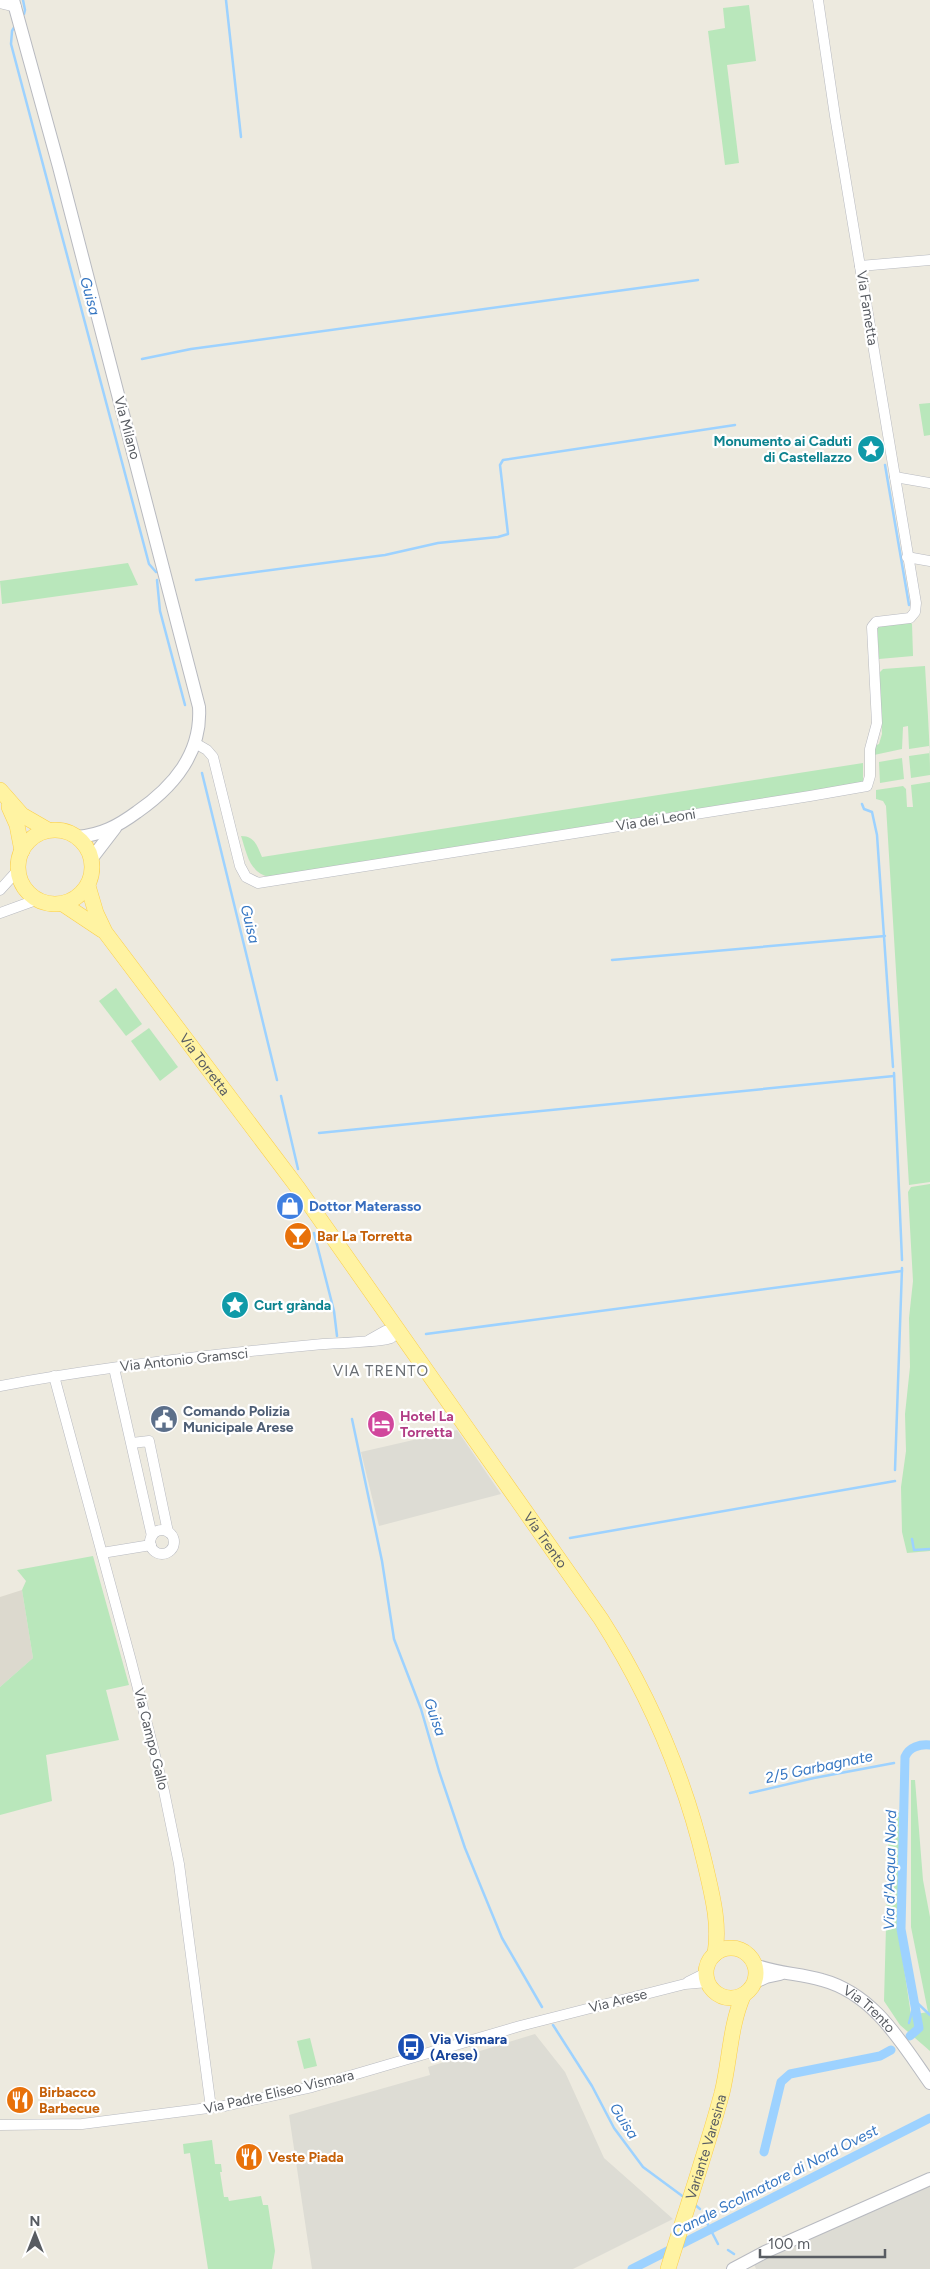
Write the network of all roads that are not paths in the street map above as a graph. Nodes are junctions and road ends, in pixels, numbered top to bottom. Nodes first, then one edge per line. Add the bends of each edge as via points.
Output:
1 (818, 0) edge
2 (0, 3) edge
3 (14, 4) edge
4 (930, 260) edge
5 (860, 266) junction
6 (895, 477) junction
7 (930, 483) edge
8 (908, 557) junction
9 (930, 561) edge
10 (913, 616) joint
11 (195, 743) junction
12 (2, 793) edge
13 (15, 812) junction
14 (115, 828) junction
15 (48, 830) junction
16 (77, 837) junction
17 (22, 850) junction
18 (92, 858) junction
19 (18, 870) junction
20 (88, 886) junction
21 (0, 890) edge
22 (36, 900) junction
23 (63, 904) junction
24 (0, 914) edge
25 (105, 932) junction
26 (304, 1197) joint
27 (399, 1330) junction
28 (114, 1368) junction
29 (54, 1376) junction
30 (0, 1386) edge
31 (132, 1443) junction
32 (168, 1532) junction
33 (152, 1540) junction
34 (102, 1553) junction
35 (718, 1918) junction
36 (736, 1949) junction
37 (716, 1954) junction
38 (755, 1965) junction
39 (783, 1974) junction
40 (707, 1978) junction
41 (755, 1982) junction
42 (743, 1996) junction
43 (724, 1997) junction
44 (551, 2018) joint
45 (733, 2023) junction
46 (930, 2083) edge
47 (211, 2108) junction
48 (0, 2125) edge
49 (930, 2179) edge
50 (668, 2269) edge
51 (733, 2269) edge

1 - 5 street, Via Fametta
2 - 3 street
3 - 11 street, Via Milano via 198,700
4 - 5 street
5 - 6 street, Via Fametta
6 - 7 street
6 - 8 street, Via Fametta
8 - 9 street
8 - 10 street, Via Fametta via 915,598
10 - 11 street, Via dei Leoni via 876,622 872,627 877,727 870,749 870,780 864,787 258,883 249,880 244,873 213,757
11 - 14 street, Via Milano via 182,770 169,787
12 - 13 main road
13 - 15 main road
13 - 17 main road
14 - 16 street
14 - 18 street
15 - 16 main road via 63,831
15 - 17 main road via 34,837
16 - 18 main road
17 - 19 main road
18 - 20 main road
19 - 21 street
19 - 22 main road via 24,887
20 - 23 main road via 78,898
20 - 25 main road, Via Torretta
22 - 23 main road
22 - 24 street
23 - 25 main road, Via Torretta
25 - 26 main road, Via Torretta
26 - 27 main road, Via Trento
27 - 28 street, Via Antonio Gramsci via 385,1331 368,1340
27 - 35 main road, Via Trento via 601,1619 652,1706 679,1772
28 - 29 street, Via Antonio Gramsci
28 - 31 street
29 - 30 street, Via Antonio Gramsci
29 - 34 street, Via Campo Gallo
31 - 32 street via 149,1441
31 - 33 street
32 - 33 street via 158,1531
32 - 33 street via 174,1540 169,1551 158,1552
33 - 34 street
34 - 47 street, Via Campo Gallo via 164,1791 179,1864
35 - 36 main road, Via Trento
35 - 37 main road, Via Trento
36 - 37 main road via 725,1949
36 - 38 main road, Via Trento via 746,1953
37 - 40 main road, Via Trento via 709,1962
38 - 39 street, Via Trento
38 - 41 main road
39 - 41 street, Via Trento via 766,1976
39 - 46 street, Via Trento via 823,1980 867,2004 888,2024
40 - 43 main road via 712,1989
40 - 44 street, Via Arese
41 - 42 main road
42 - 43 main road
42 - 45 main road, Variante Varesina
43 - 45 main road, Variante Varesina
44 - 47 street, Via Padre Eliseo Vismara via 312,2087
45 - 50 main road, Variante Varesina via 727,2072
47 - 48 street, Via Padre Eliseo Vismara via 82,2124
49 - 51 street

